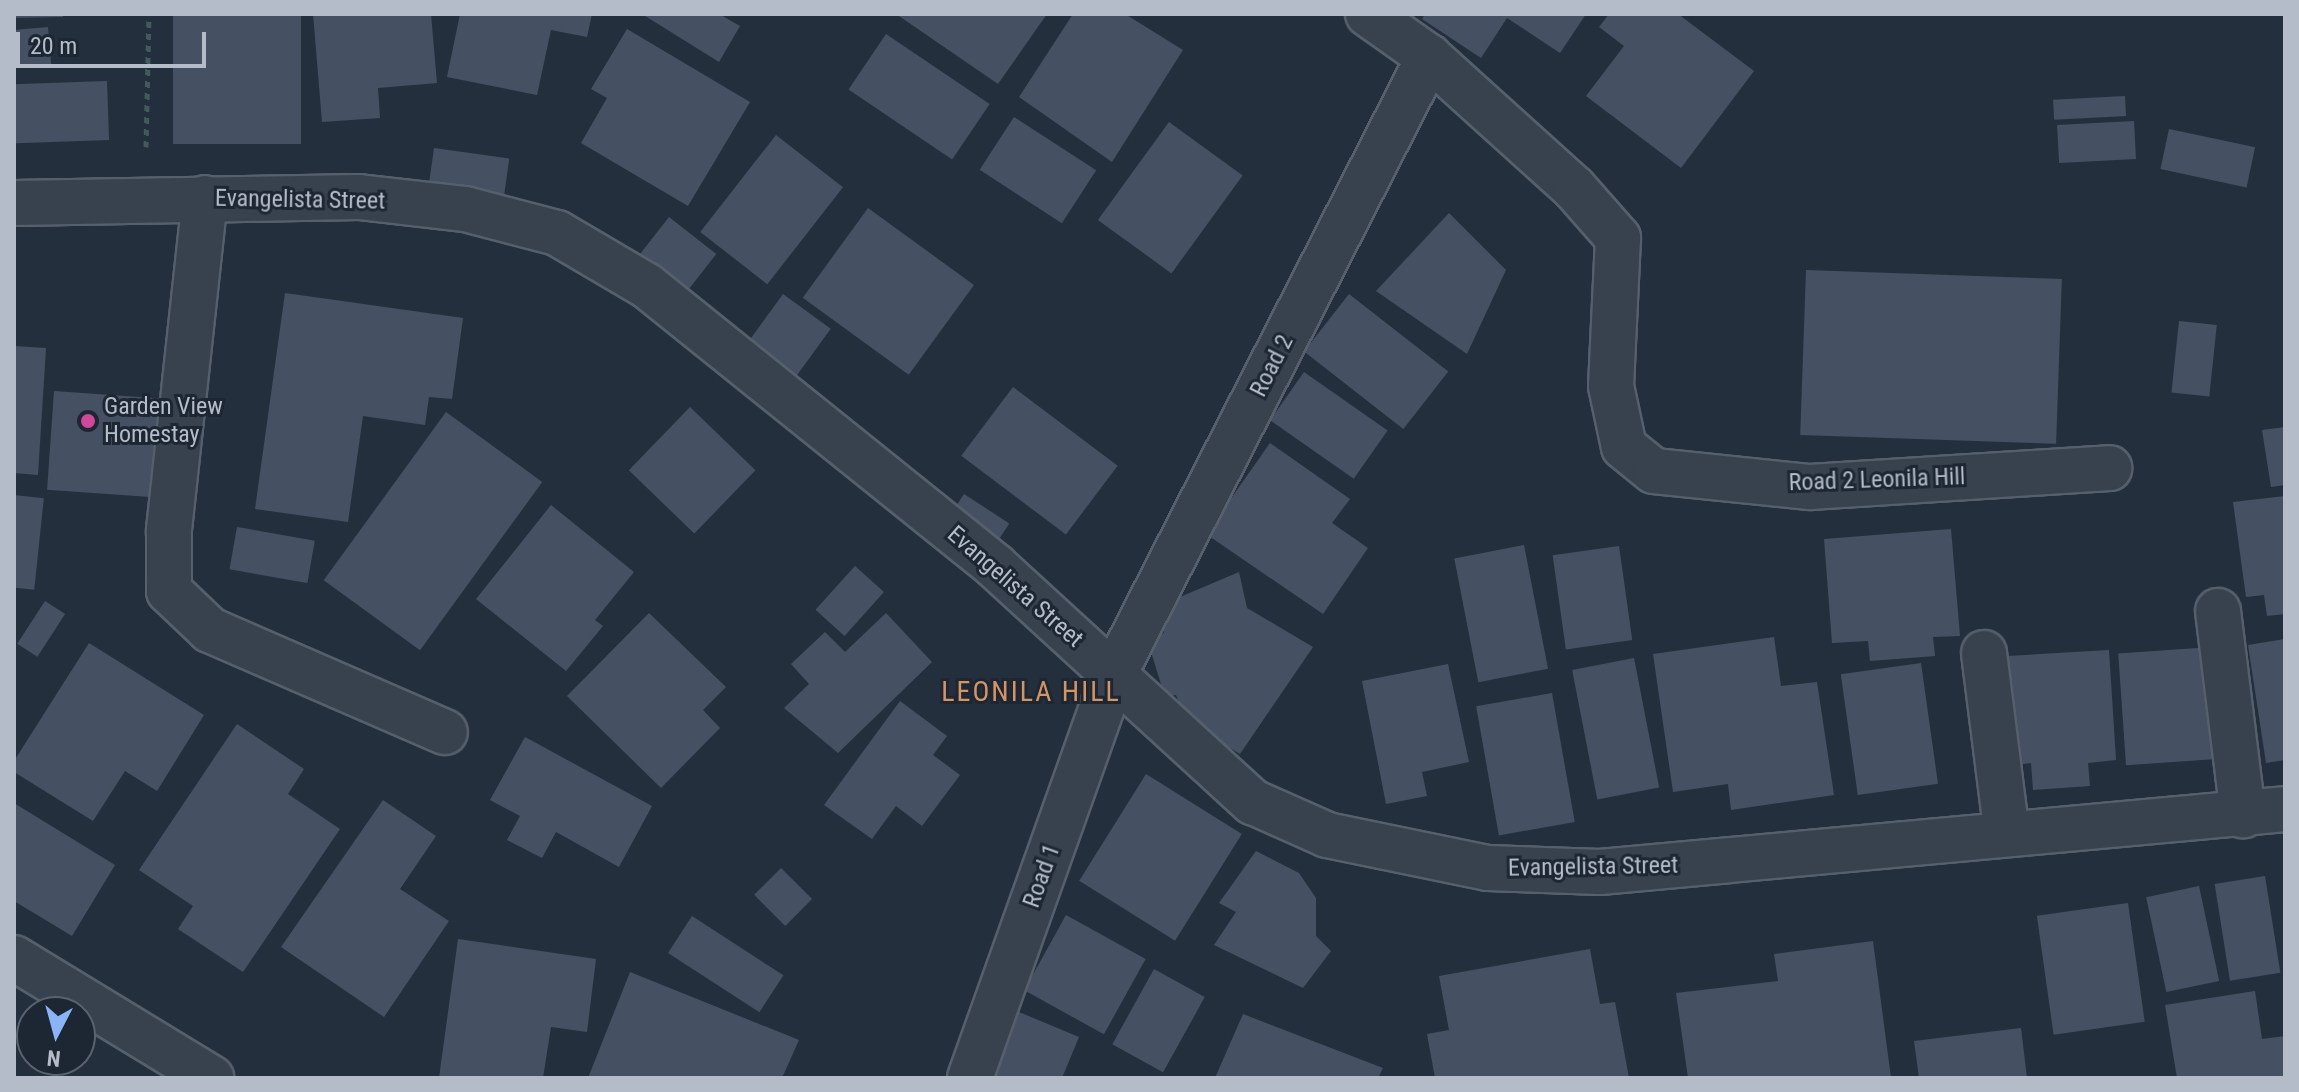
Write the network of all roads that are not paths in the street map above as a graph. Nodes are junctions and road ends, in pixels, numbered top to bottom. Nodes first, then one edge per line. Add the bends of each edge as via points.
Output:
1 (1368, 14) edge
2 (1429, 57) junction
3 (205, 198) junction
4 (14, 203) edge
5 (2109, 468) dead end
6 (2218, 611) dead end
7 (1984, 653) dead end
8 (1114, 674) junction
9 (445, 732) dead end
10 (2264, 812) edge
11 (2007, 834) junction
12 (14, 958) edge
13 (211, 1078) edge
14 (970, 1078) edge

1 - 2 street, Road 2 Leonila Hill
2 - 5 street, Road 2 Leonila Hill via 1574,188 1618,238 1611,386 1624,447 1654,471 1810,487
2 - 8 street, Road 2
3 - 4 street, Evangelista Street
3 - 8 street, Evangelista Street via 359,197 465,209 557,233 647,286 995,566
3 - 9 street via 169,532 169,591 210,630
6 - 10 street
7 - 11 street
8 - 11 street, Evangelista Street via 1253,802 1327,835 1411,856 1488,868 1600,872
8 - 14 street, Road 1
10 - 11 street, Evangelista Street
12 - 13 street

